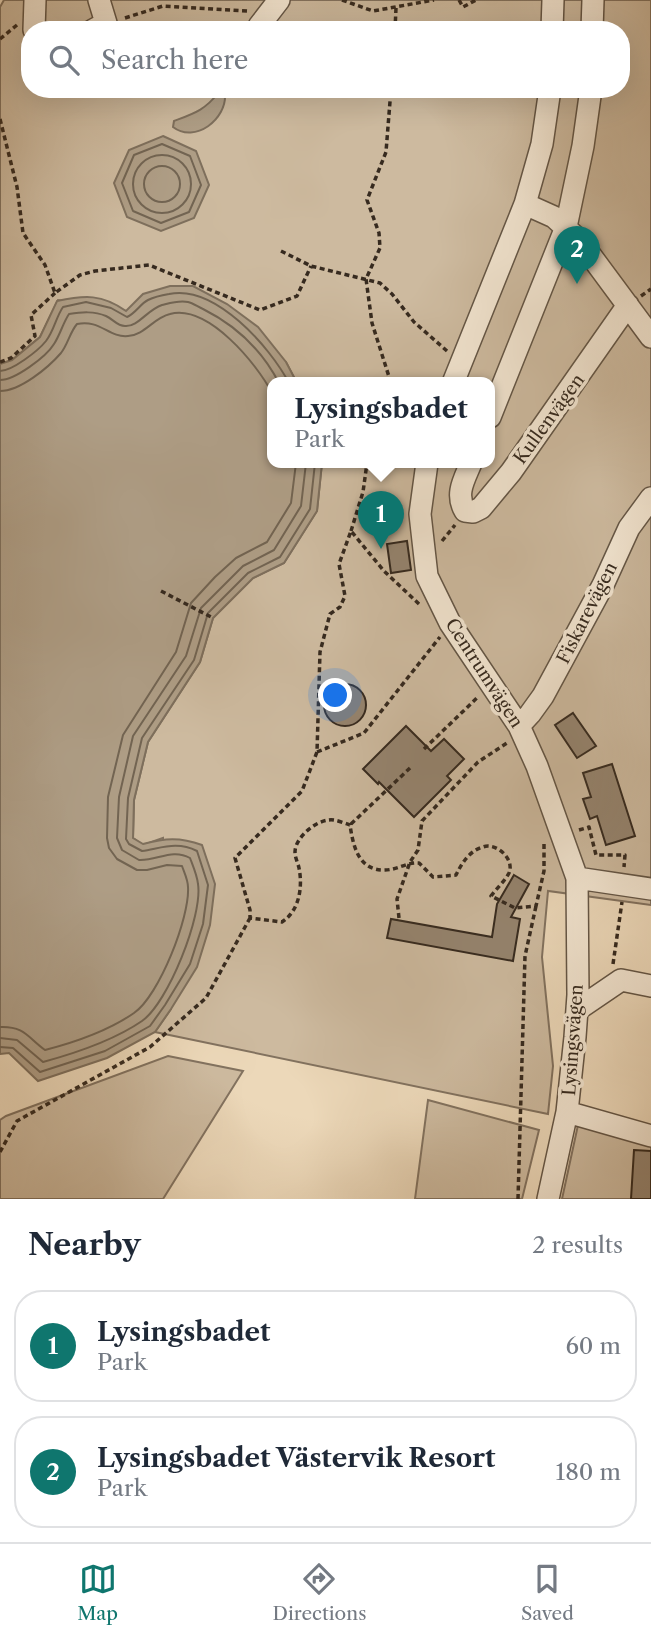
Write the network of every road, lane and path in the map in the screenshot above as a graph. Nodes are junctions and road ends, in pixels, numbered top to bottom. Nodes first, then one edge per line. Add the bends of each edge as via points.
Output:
1 (36, 0) edge
2 (99, 0) edge
3 (342, 0) edge
4 (434, 0) edge
5 (459, 0) edge
6 (477, 0) edge
7 (553, 0) edge
8 (593, 0) edge
9 (396, 8) junction
10 (270, 13) edge
11 (35, 21) edge
12 (99, 21) edge
13 (117, 21) edge
14 (395, 21) edge
15 (552, 21) edge
16 (592, 21) edge
17 (390, 98) edge
18 (549, 98) edge
19 (590, 98) edge
20 (0, 119) edge
21 (525, 204) junction
22 (566, 227) junction
23 (281, 251) dead end
24 (311, 266) junction
25 (366, 279) junction
26 (55, 293) junction
27 (628, 305) junction
28 (651, 337) edge
29 (460, 361) junction
30 (0, 362) edge
31 (389, 377) edge
32 (455, 377) edge
33 (495, 403) edge
34 (366, 468) edge
35 (426, 468) edge
36 (469, 468) edge
37 (651, 498) edge
38 (351, 531) junction
39 (161, 591) dead end
40 (422, 607) dead end
41 (213, 618) dead end
42 (450, 623) junction
43 (483, 692) dead end
44 (521, 730) junction
45 (424, 749) dead end
46 (317, 752) junction
47 (410, 768) dead end
48 (350, 825) junction
49 (579, 830) dead end
50 (544, 841) dead end
51 (410, 862) junction
52 (577, 878) junction
53 (623, 885) junction
54 (651, 889) edge
55 (536, 906) junction
56 (250, 918) junction
57 (399, 918) dead end
58 (645, 985) edge
59 (610, 987) junction
60 (577, 1010) junction
61 (567, 1112) junction
62 (651, 1136) edge
63 (0, 1152) edge
64 (518, 1199) edge
65 (548, 1199) edge

1 - 11 street
2 - 12 street
3 - 9 path via 373,10
4 - 9 path
5 - 6 path via 463,8
7 - 15 street
8 - 16 street
9 - 14 path
10 - 13 path via 163,6
17 - 25 path via 386,152 367,200 380,248
18 - 21 street via 542,144
19 - 22 street
20 - 26 path via 23,233 45,265
21 - 22 street via 554,216
21 - 29 street
22 - 27 street
22 - 33 street
23 - 24 path
24 - 25 path
24 - 26 path via 297,296 260,310 149,265 80,275
25 - 29 path via 380,283 431,339
25 - 31 path via 372,323
26 - 30 path via 31,315 35,336
27 - 28 street
27 - 36 street, Kullenvägen via 517,463 473,512 465,511 460,502
29 - 32 street
34 - 38 path
35 - 42 street, Centrumvägen via 420,514 423,550 428,576
37 - 44 street, Fiskarevägen via 629,528 603,585
38 - 40 path
38 - 46 path via 339,564 345,596 330,614 320,652
39 - 41 path
42 - 44 street, Centrumvägen
42 - 46 path via 364,733
43 - 45 path
44 - 51 path via 478,762 430,810 422,821 418,850
44 - 52 street, Centrumvägen
46 - 56 path via 302,791 235,858
47 - 48 path
48 - 51 path via 360,860 385,870
48 - 56 path via 330,819 318,823 296,846 302,884 293,915 271,923
49 - 53 path via 589,827 596,855 625,855
50 - 55 path via 544,871
51 - 55 path via 419,863 433,877 447,877 456,875 474,850 491,845 505,855 510,866 491,896 515,908
51 - 57 path via 397,900
52 - 53 street
52 - 60 street, Lysingsvägen
53 - 54 street
53 - 59 path
55 - 64 path via 525,956
56 - 63 path via 206,998 150,1047 17,1121
58 - 59 street via 621,980
59 - 60 street
60 - 61 street, Lysingsvägen
61 - 62 street
61 - 65 street, Lysingsvägen

